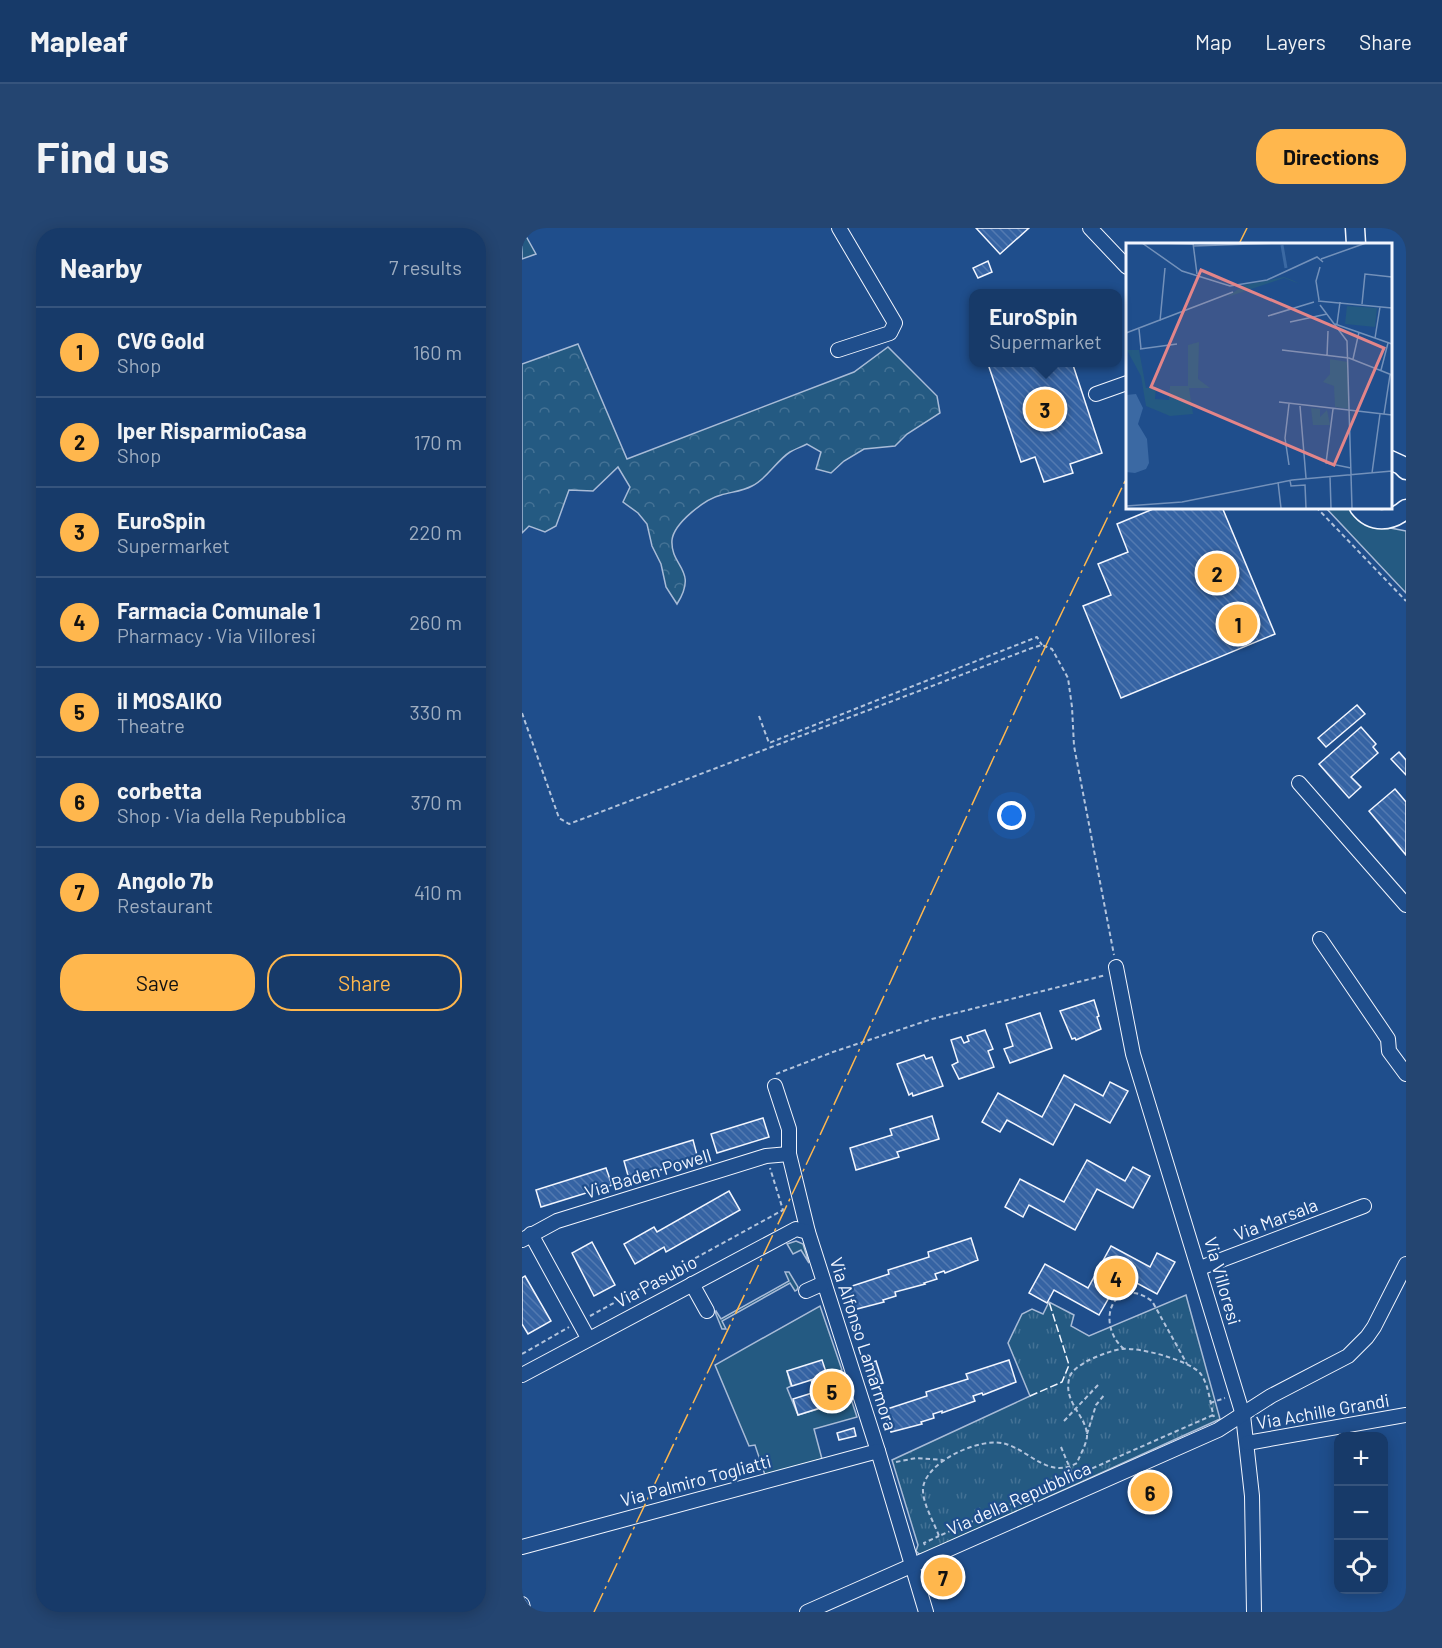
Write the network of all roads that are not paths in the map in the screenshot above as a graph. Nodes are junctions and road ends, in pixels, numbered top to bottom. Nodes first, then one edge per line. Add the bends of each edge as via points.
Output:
1 (839, 228) edge
2 (1090, 228) edge
3 (1126, 266) edge
4 (838, 350) dead end
5 (1126, 383) edge
6 (1096, 394) dead end
7 (1391, 461) edge
8 (1406, 470) edge
9 (1360, 508) edge
10 (1406, 509) edge
11 (1299, 783) dead end
12 (1406, 905) edge
13 (1320, 939) dead end
14 (1117, 969) road end
15 (1406, 1074) edge
16 (775, 1086) road end
17 (789, 1154) junction
18 (1364, 1206) dead end
19 (808, 1232) junction
20 (527, 1237) edge
21 (1406, 1264) edge
22 (1200, 1268) junction
23 (824, 1283) junction
24 (692, 1284) junction
25 (806, 1291) dead end
26 (707, 1311) dead end
27 (588, 1338) junction
28 (522, 1375) edge
29 (1243, 1415) junction
30 (1406, 1415) edge
31 (1247, 1443) junction
32 (878, 1451) junction
33 (522, 1547) edge
34 (912, 1566) junction
35 (522, 1604) edge
36 (524, 1612) edge
37 (807, 1612) edge
38 (926, 1612) edge
39 (1254, 1612) edge

1 - 4 street via 895,323 890,333
2 - 3 street
5 - 6 street
7 - 8 main road
9 - 10 main road via 1380,520
11 - 12 street
13 - 15 street via 1388,1039 1389,1051
14 - 22 street, Via Villoresi via 1133,1054
16 - 17 street, Via Alfonso Lamarmora via 789,1129
17 - 19 street, Via Alfonso Lamarmora
17 - 20 street, Via Baden Powell via 766,1156 557,1221
18 - 22 street, Via Marsala
19 - 23 street, Via Alfonso Lamarmora
19 - 24 street, Via Pasubio via 796,1228
20 - 27 street
21 - 29 street, Via della Repubblica via 1374,1327 1357,1348 1334,1365 1271,1396
22 - 29 street, Via Villoresi
23 - 25 street
23 - 32 street, Via Alfonso Lamarmora
24 - 26 street
24 - 27 street, Via Pasubio
27 - 28 street, Via Pasubio
29 - 31 street, Via Villoresi
29 - 34 street, Via della Repubblica via 1218,1430
30 - 31 street, Via Achille Grandi
31 - 39 street, Via Villoresi
32 - 33 street, Via Palmiro Togliatti
32 - 34 street, Via Alfonso Lamarmora
34 - 37 street, Via della Repubblica
34 - 38 street, Via Alfonso Lamarmora
35 - 36 street

